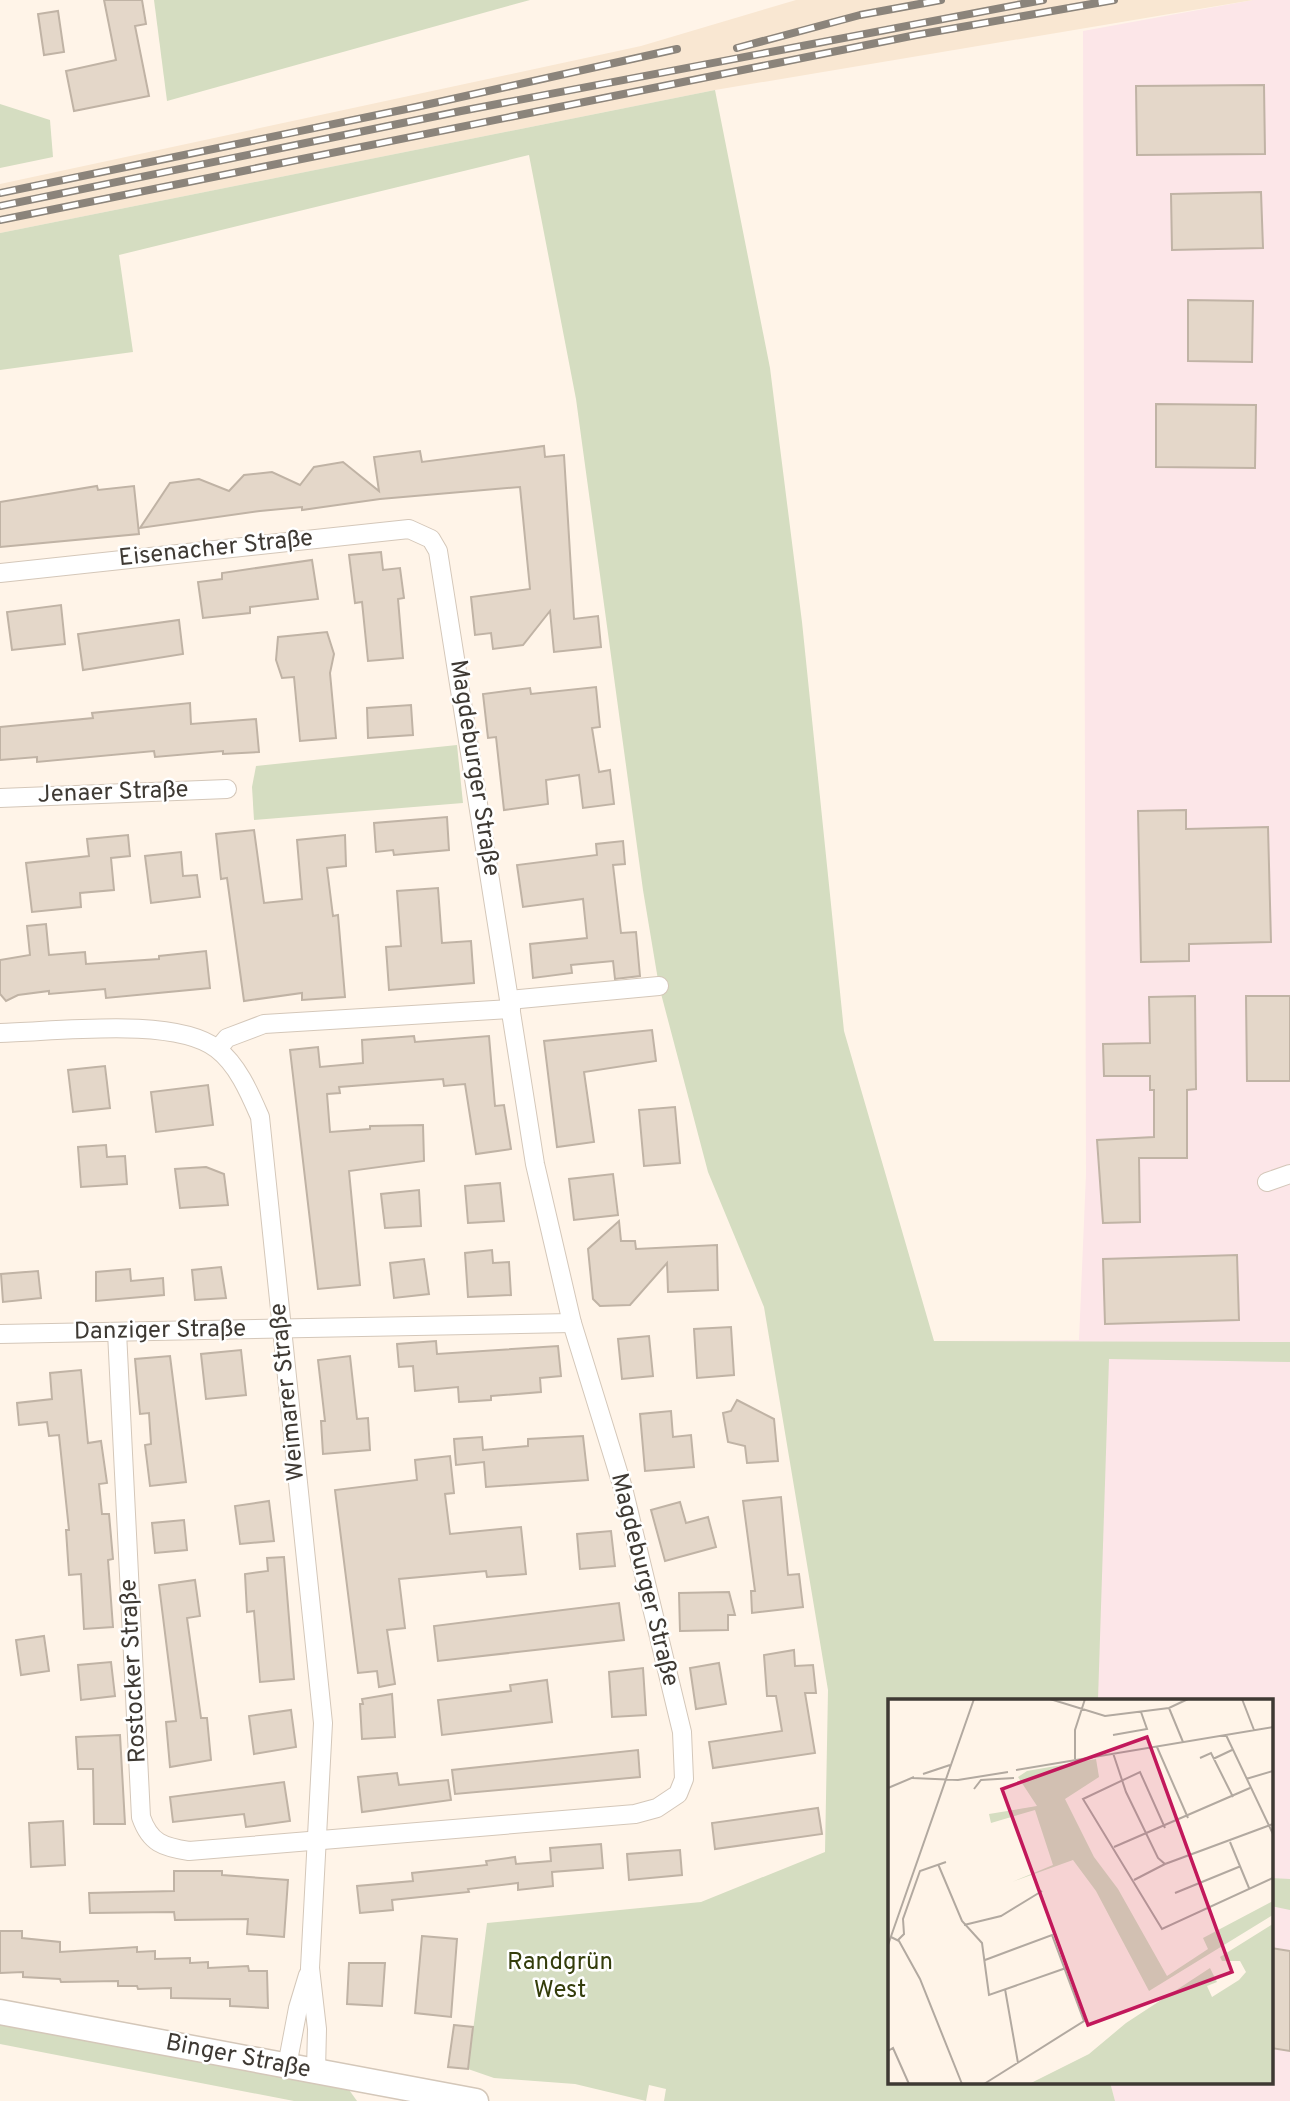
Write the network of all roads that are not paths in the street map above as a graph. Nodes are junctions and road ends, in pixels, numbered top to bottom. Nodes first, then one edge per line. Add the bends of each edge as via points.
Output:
1 (431, 539) joint
2 (0, 573) edge
3 (226, 789) dead end
4 (0, 798) edge
5 (659, 986) dead end
6 (510, 1004) junction
7 (0, 1033) edge
8 (218, 1049) junction
9 (1290, 1174) edge
10 (1267, 1182) dead end
11 (572, 1323) junction
12 (282, 1329) junction
13 (117, 1332) junction
14 (0, 1334) edge
15 (317, 1840) junction
16 (310, 1968) junction
17 (0, 2011) edge
18 (287, 2066) junction
19 (316, 2071) junction
20 (476, 2101) edge

1 - 2 street, Eisenacher Straße via 409,528
1 - 6 street, Magdeburger Straße via 438,551
3 - 4 street, Jenaer Straße
5 - 6 street
6 - 8 street via 264,1024 227,1038
6 - 11 street, Magdeburger Straße via 535,1164
7 - 8 street, Weimarer Straße via 167,1030
8 - 12 street, Weimarer Straße via 245,1084 260,1117
9 - 10 street
11 - 12 street, Danziger Straße
11 - 15 street, Magdeburger Straße via 623,1488 682,1732 684,1779 678,1794 657,1808 635,1814
12 - 13 street, Danziger Straße
12 - 15 street, Weimarer Straße via 323,1723
13 - 14 street, Danziger Straße
13 - 15 street, Rostocker Straße via 141,1806 147,1833 166,1847 189,1851
15 - 16 street, Weimarer Straße
16 - 18 street, Weimarer Straße
16 - 19 street, Weimarer Straße
17 - 18 main road, Binger Straße
18 - 19 main road, Binger Straße
19 - 20 main road, Binger Straße

